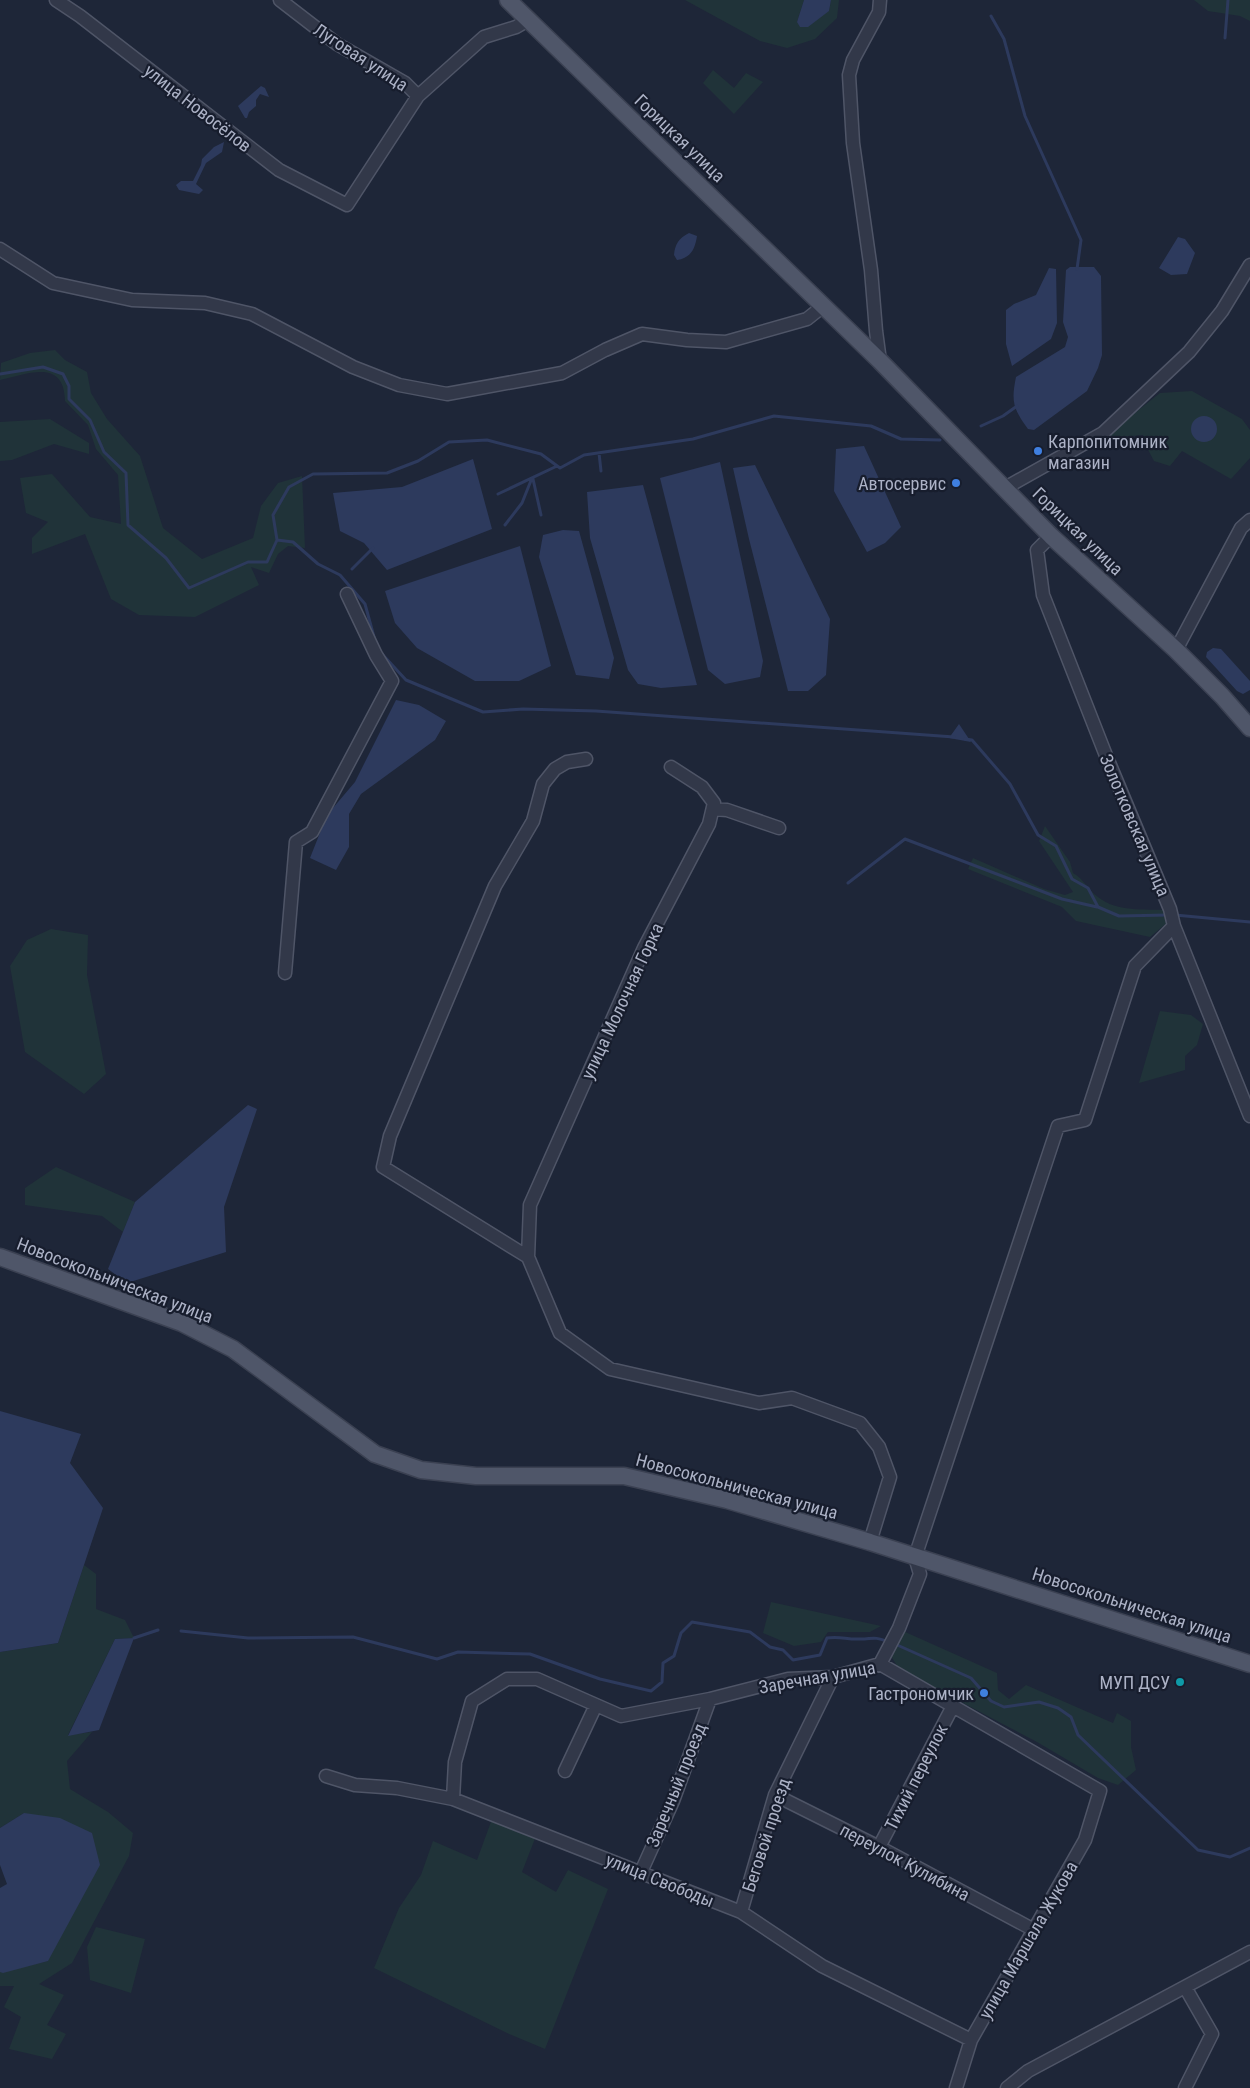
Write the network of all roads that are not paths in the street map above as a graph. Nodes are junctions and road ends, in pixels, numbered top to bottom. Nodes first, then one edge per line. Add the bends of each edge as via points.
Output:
1 (56, 0) edge
2 (280, 0) edge
3 (508, 0) edge
4 (880, 0) edge
5 (528, 20) junction
6 (418, 96) junction
7 (346, 205) joint
8 (0, 250) edge
9 (1250, 265) edge
10 (822, 307) junction
11 (880, 361) junction
12 (1005, 488) junction
13 (1250, 520) edge
14 (1051, 536) junction
15 (347, 594) dead end
16 (1176, 650) junction
17 (1250, 728) edge
18 (586, 758) dead end
19 (671, 766) dead end
20 (713, 809) junction
21 (779, 828) dead end
22 (1173, 919) junction
23 (285, 973) dead end
24 (1250, 1116) edge
25 (528, 1256) junction
26 (0, 1257) edge
27 (870, 1542) junction
28 (915, 1557) junction
29 (880, 1664) junction
30 (1250, 1664) edge
31 (833, 1677) junction
32 (710, 1699) junction
33 (596, 1705) junction
34 (953, 1706) junction
35 (565, 1771) dead end
36 (326, 1776) dead end
37 (1100, 1791) joint
38 (775, 1795) junction
39 (454, 1799) junction
40 (879, 1847) junction
41 (641, 1872) junction
42 (741, 1912) junction
43 (1034, 1930) junction
44 (1250, 1952) edge
45 (1185, 1987) junction
46 (971, 2040) junction
47 (956, 2088) edge
48 (1007, 2088) edge
49 (1185, 2088) edge

1 - 7 street, улица Новосёлов via 279,170
2 - 6 street, Луговая улица via 337,44 405,83
3 - 5 main road, Горицкая улица
4 - 11 street via 879,12 853,60 849,75 853,143
5 - 6 street, Луговая улица via 484,37
5 - 10 main road, Горицкая улица
6 - 7 street, Луговая улица
8 - 10 street via 53,283 132,300 205,303 252,314 353,368 399,385 447,394 562,373 642,334 726,342 807,319
9 - 12 street via 1222,311 1189,352 1103,433
10 - 11 main road, Горицкая улица
11 - 12 main road, Горицкая улица
12 - 14 main road, Горицкая улица
13 - 16 street via 1241,528
14 - 16 main road, Горицкая улица
14 - 22 street, Золотковская улица via 1037,550 1043,595
15 - 23 street via 392,681 312,832 296,842
16 - 17 main road, Горицкая улица
18 - 25 street via 567,762 555,769 543,784 532,821 495,886 438,1020 390,1136 383,1167
19 - 20 street via 702,787 714,803
20 - 21 street via 727,810
20 - 25 street, улица Молочная Горка via 709,824 644,948 530,1205
22 - 24 street, Золотковская улица
22 - 28 street via 1135,966 1085,1120 1058,1126
25 - 27 street via 560,1333 610,1369 759,1403 792,1398 860,1423 879,1447 890,1477
26 - 27 main road, Новосокольническая улица via 182,1323 233,1349 375,1454 421,1470 476,1476 624,1476 727,1500
27 - 28 main road, Новосокольническая улица
28 - 29 street via 920,1574
28 - 30 main road, Новосокольническая улица
29 - 31 street, Заречная улица
29 - 34 street, Заречная улица
31 - 32 street, Заречная улица via 788,1680
31 - 38 street, Беговой проезд
32 - 33 street, Заречная улица via 622,1716
32 - 41 street, Заречный проезд via 673,1801
33 - 35 street
33 - 39 street, Заречная улица via 537,1679 507,1679 472,1701 454,1762
34 - 37 street, Заречная улица
34 - 40 street, Тихий переулок
36 - 39 street, улица Свободы via 355,1785 397,1788
37 - 43 street, улица Маршала Жукова via 1084,1840
38 - 40 street, переулок Кулибина
38 - 42 street, Беговой проезд
39 - 41 street, улица Свободы
40 - 43 street, переулок Кулибина
41 - 42 street, улица Свободы
42 - 46 street, улица Свободы via 822,1966
43 - 46 street, улица Маршала Жукова
44 - 45 street
45 - 48 street via 1028,2071
45 - 49 street via 1212,2034
46 - 47 street, улица Маршала Жукова

